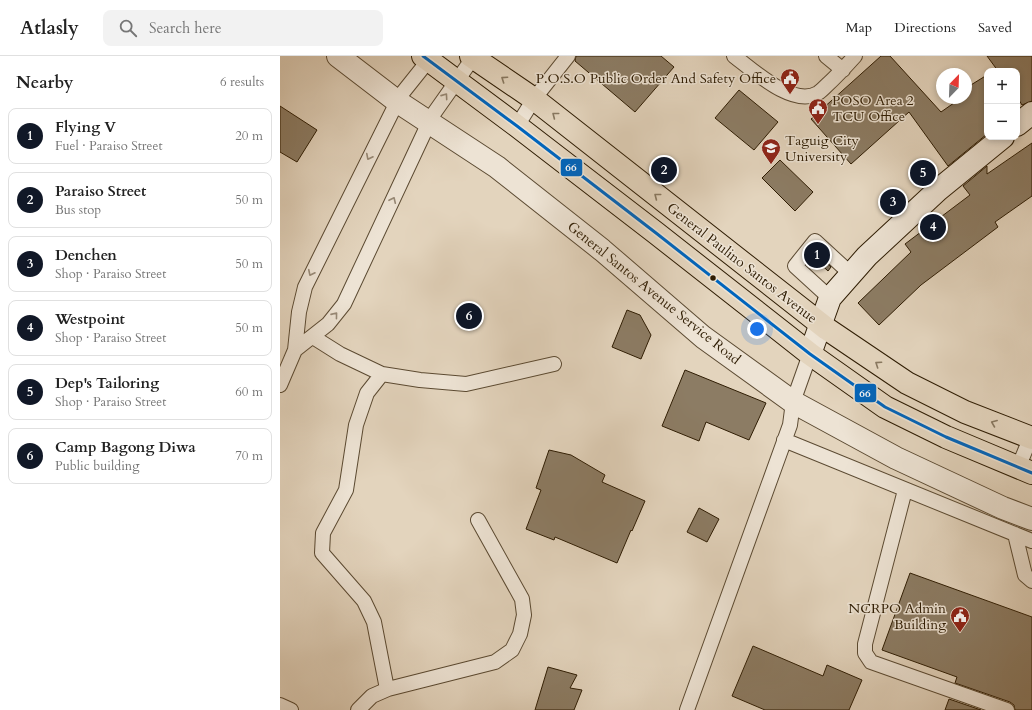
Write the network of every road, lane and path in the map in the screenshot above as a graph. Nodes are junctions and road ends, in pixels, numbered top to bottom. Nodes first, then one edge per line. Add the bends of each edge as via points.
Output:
1 (338, 56) edge
2 (568, 56) edge
3 (734, 56) edge
4 (826, 56) edge
5 (855, 56) edge
6 (428, 57) edge
7 (472, 57) edge
8 (843, 70) junction
9 (456, 80) junction
10 (534, 100) junction
11 (398, 102) junction
12 (1032, 113) edge
13 (429, 122) junction
14 (1020, 123) edge
15 (517, 126) junction
16 (999, 140) edge
17 (851, 274) junction
18 (830, 298) junction
19 (820, 324) junction
20 (313, 337) junction
21 (295, 350) junction
22 (810, 354) junction
23 (554, 364) dead end
24 (382, 374) junction
25 (280, 385) edge
26 (793, 402) junction
27 (1031, 437) edge
28 (784, 440) junction
29 (1025, 470) edge
30 (905, 490) junction
31 (1032, 519) edge
32 (478, 520) dead end
33 (1015, 534) junction
34 (1032, 542) edge
35 (1032, 581) edge
36 (388, 689) junction
37 (280, 705) edge
38 (291, 710) edge
39 (358, 710) edge
40 (686, 710) edge
41 (1007, 710) edge

1 - 11 street, General Santos Avenue Service Road
2 - 10 lane
3 - 8 lane via 778,88 798,96 818,94
4 - 8 lane
5 - 8 lane
6 - 9 main road, General Paulino Santos Avenue
6 - 11 lane
7 - 9 lane
10 -> 7 main road, General Paulino Santos Avenue
13 -> 9 lane
9 - 15 main road, General Paulino Santos Avenue
10 - 15 lane
19 -> 10 main road, General Paulino Santos Avenue
11 - 13 street, General Santos Avenue Service Road
11 -> 21 lane via 304,287
12 - 14 street
20 -> 13 lane via 328,324 344,304
13 - 26 street, General Santos Avenue Service Road via 497,167 602,250 703,337
15 - 22 main road, General Paulino Santos Avenue
16 - 17 street via 938,190
17 - 18 street
17 - 18 lane via 815,241 795,266
18 - 19 street
19 - 22 street
27 -> 19 main road, General Paulino Santos Avenue via 965,412 907,383
20 - 21 lane
20 - 24 lane via 340,354
21 - 25 lane
22 - 26 lane
22 - 29 main road, General Paulino Santos Avenue via 885,407 946,437
23 - 24 lane via 466,384
24 - 36 lane via 367,393 356,425 346,490 323,533 322,553 364,601 374,622
26 - 28 lane via 790,424
26 - 31 street, General Santos Avenue Service Road via 896,458
27 - 29 lane
28 - 30 lane
28 - 40 lane
30 - 33 lane
30 - 41 lane via 865,644 865,653 871,662
32 - 36 lane via 522,599 524,615 520,634 512,650 495,662
33 - 34 lane
33 - 35 lane via 1025,575
36 - 39 lane via 372,696
37 - 38 lane

